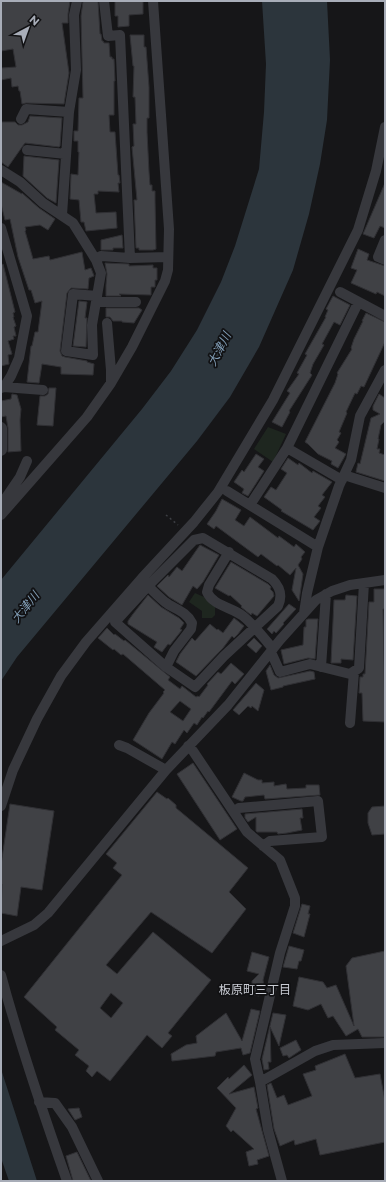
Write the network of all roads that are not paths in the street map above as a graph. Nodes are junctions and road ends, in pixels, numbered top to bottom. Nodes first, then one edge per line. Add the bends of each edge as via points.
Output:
1 (78, 1) edge
2 (104, 1) edge
3 (153, 1) edge
4 (69, 112) junction
5 (21, 119) dead end
6 (385, 127) edge
7 (27, 150) dead end
8 (66, 154) junction
9 (1, 170) edge
10 (62, 215) junction
11 (1, 228) edge
12 (385, 240) edge
13 (168, 257) junction
14 (130, 258) junction
15 (96, 260) junction
16 (385, 260) edge
17 (340, 292) dead end
18 (96, 299) junction
19 (136, 302) dead end
20 (358, 303) junction
21 (385, 316) edge
22 (107, 323) dead end
23 (385, 370) edge
24 (111, 383) junction
25 (2, 387) edge
26 (43, 390) dead end
27 (1, 427) edge
28 (287, 448) junction
29 (1, 451) edge
30 (27, 462) dead end
31 (343, 477) junction
32 (385, 488) edge
33 (227, 491) dead end
34 (1, 505) edge
35 (250, 506) junction
36 (1, 515) edge
37 (318, 547) junction
38 (228, 552) junction
39 (385, 580) edge
40 (364, 583) junction
41 (148, 586) junction
42 (326, 594) junction
43 (304, 613) junction
44 (254, 628) junction
45 (272, 650) junction
46 (166, 667) junction
47 (321, 667) junction
48 (354, 672) junction
49 (350, 723) dead end
50 (118, 745) dead end
51 (188, 746) junction
52 (166, 770) junction
53 (1, 806) edge
54 (234, 812) junction
55 (263, 846) junction
56 (1, 941) edge
57 (1, 975) edge
58 (385, 1043) edge
59 (260, 1082) junction
60 (39, 1102) junction
61 (67, 1181) edge
62 (98, 1181) edge
63 (282, 1181) edge

1 - 4 street via 74,15 76,70
2 - 14 street via 108,36 120,35
3 - 13 street via 169,229
4 - 5 street via 26,109
4 - 8 street
6 - 53 street via 376,171 358,230 270,406 218,492 86,642 61,676 25,744
7 - 8 street
8 - 10 street
9 - 10 street
10 - 15 street via 73,223
11 - 25 street via 27,316 19,358 12,376
12 - 16 street via 378,257
13 - 14 street
13 - 24 street via 165,281
14 - 15 street via 101,256
15 - 18 street via 101,273
17 - 20 street
18 - 18 street via 92,325 93,355 66,351 73,294
18 - 19 street
20 - 21 street
20 - 28 street
22 - 24 street
23 - 31 street via 360,416 351,460
24 - 36 street via 87,417
25 - 26 street
27 - 29 street
28 - 31 street
28 - 35 street
30 - 34 street
31 - 32 street
31 - 37 street
33 - 35 street
35 - 37 street
37 - 43 street
38 - 41 street via 203,538 194,540
38 - 44 street via 207,592 217,603 243,616
38 - 44 street via 272,579 281,592 278,606
39 - 40 street
40 - 42 street
40 - 48 street via 360,668
41 - 46 street via 190,618 192,623 191,629 174,651
41 - 46 street via 115,622
42 - 43 street
42 - 47 street
43 - 45 street
44 - 45 street
44 - 46 street via 195,687
45 - 47 street via 280,672 310,664
45 - 51 street via 228,705
47 - 48 street via 350,674
48 - 49 street
50 - 52 street
51 - 52 street
51 - 54 street
52 - 56 street via 48,914 34,925
54 - 55 street via 247,832
54 - 55 street via 239,808 318,801 322,837 270,841
55 - 59 street via 280,860 295,898 295,906 280,953 255,1059
57 - 60 street
58 - 59 street via 333,1045 315,1051
59 - 63 street via 268,1130
60 - 61 street
60 - 62 street via 55,1103 72,1127

